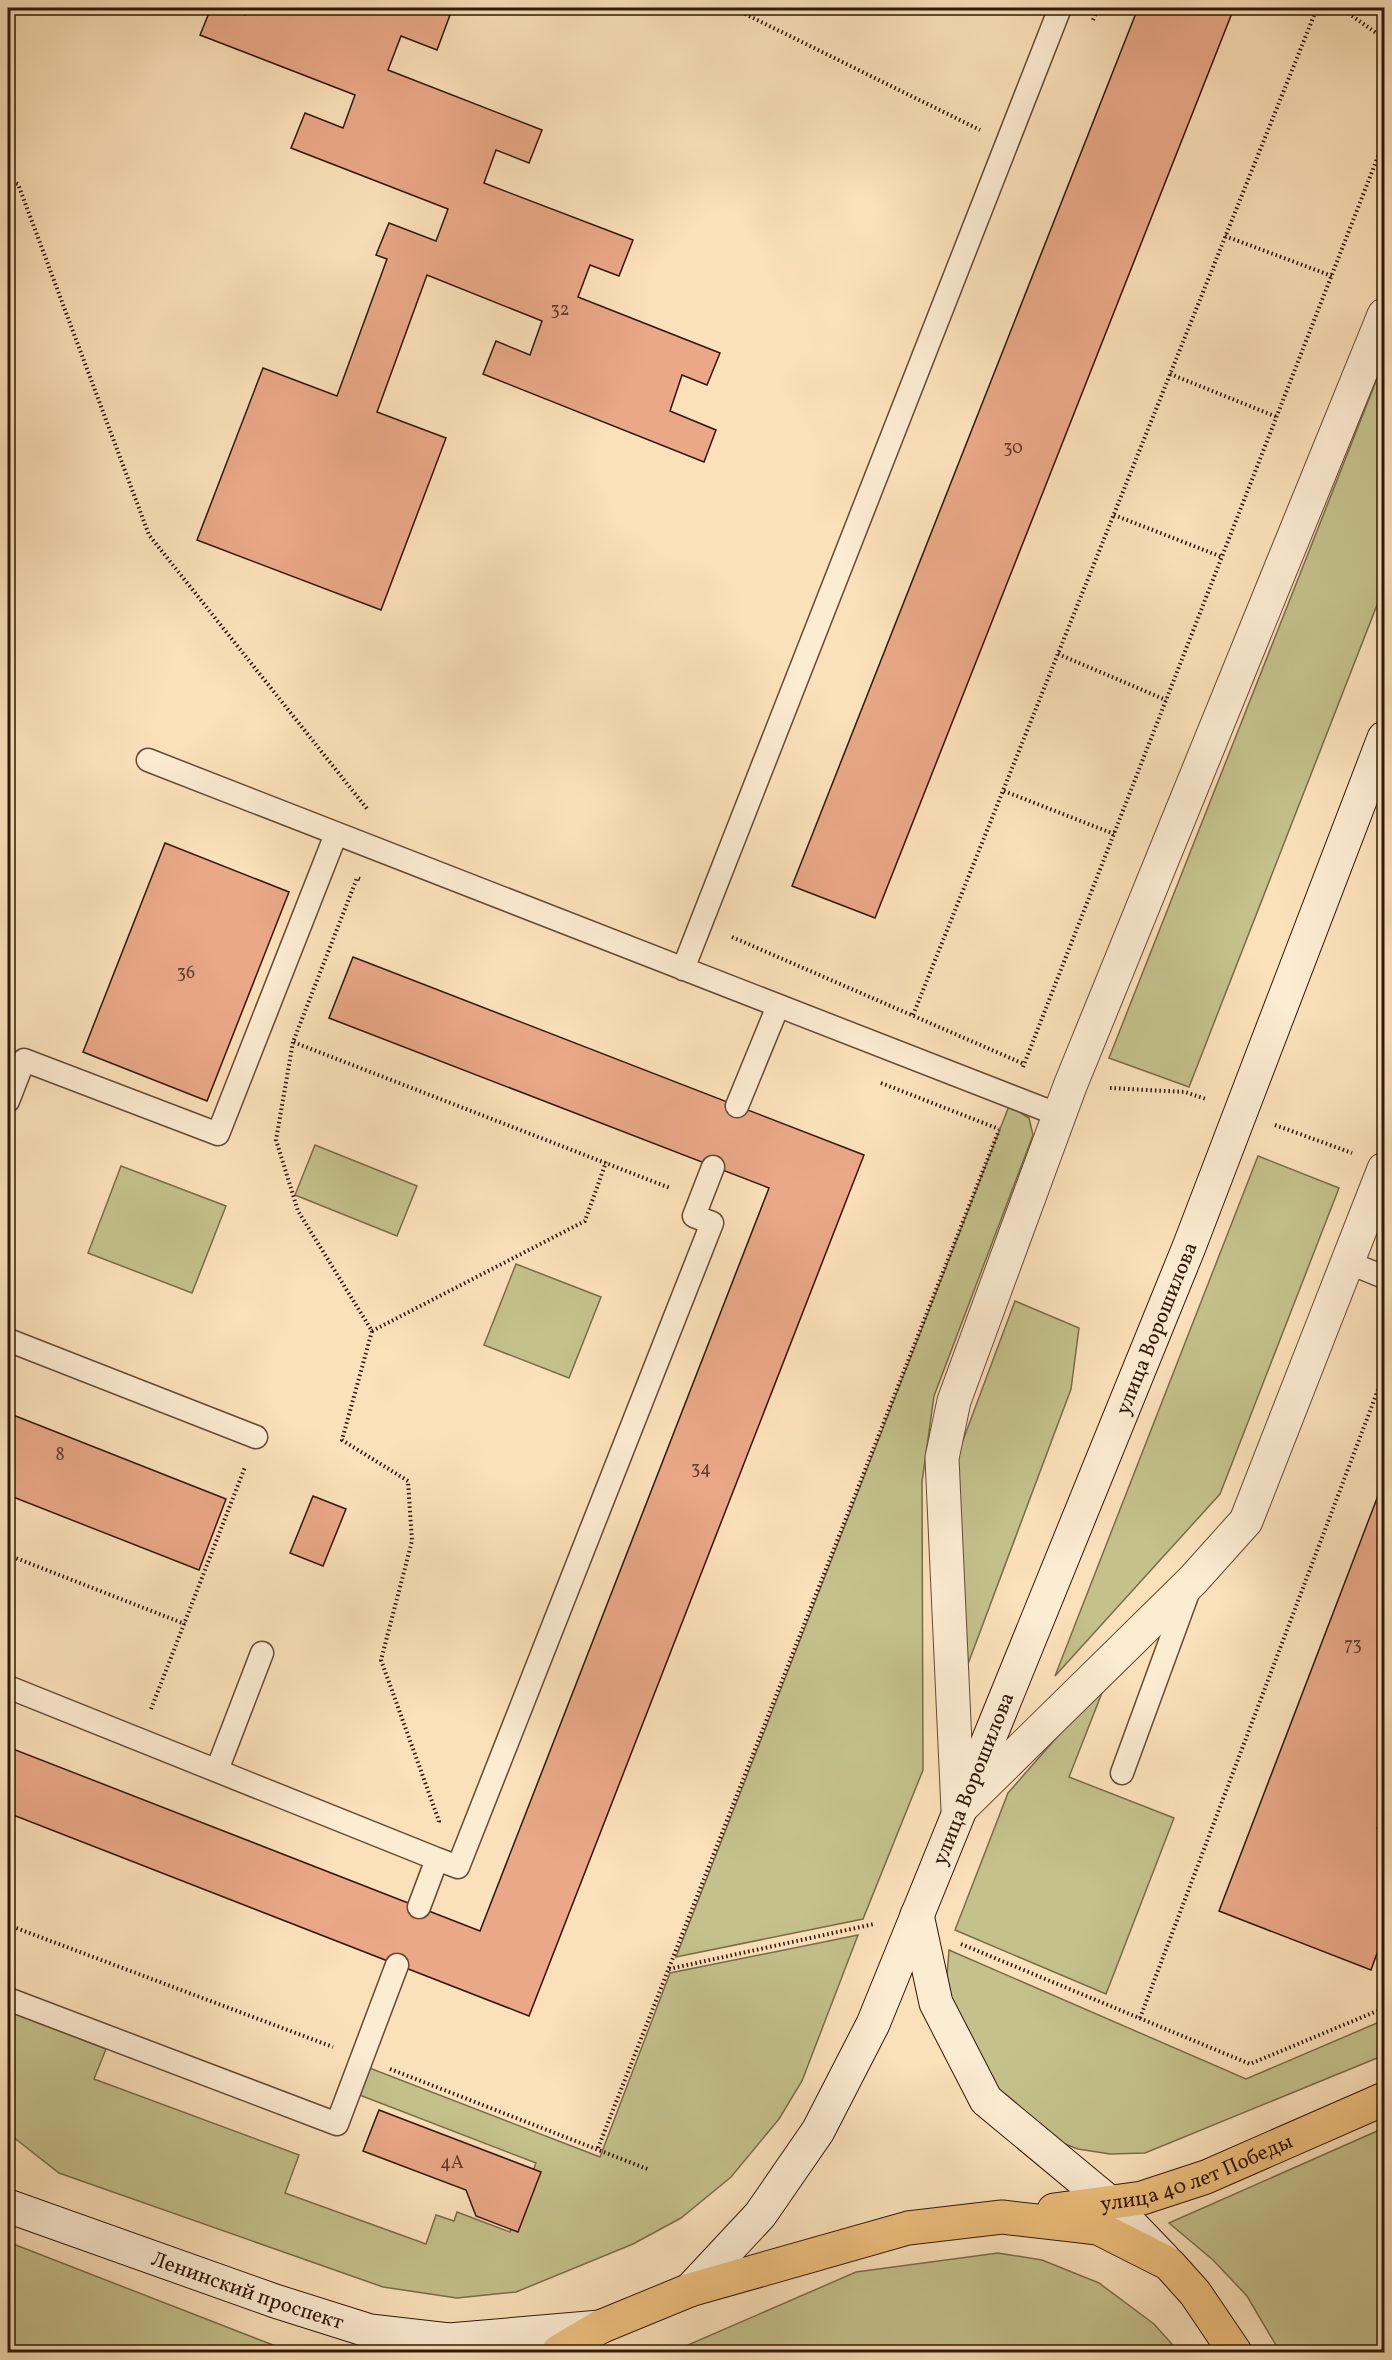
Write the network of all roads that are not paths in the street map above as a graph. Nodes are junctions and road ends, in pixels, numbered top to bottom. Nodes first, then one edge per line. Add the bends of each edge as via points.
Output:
1 (1060, 8) edge
2 (1384, 315) edge
3 (1384, 738) edge
4 (148, 760) dead end
5 (336, 834) junction
6 (683, 969) junction
7 (778, 1006) junction
8 (8, 1101) edge
9 (737, 1106) dead end
10 (1059, 1115) junction
11 (713, 1167) dead end
12 (1384, 1169) edge
13 (1347, 1262) junction
14 (1384, 1277) edge
15 (8, 1340) edge
16 (256, 1437) dead end
17 (1193, 1580) junction
18 (262, 1653) dead end
19 (8, 1688) edge
20 (217, 1770) junction
21 (1122, 1773) dead end
22 (958, 1810) junction
23 (432, 1857) junction
24 (419, 1907) dead end
25 (917, 1915) junction
26 (398, 1965) dead end
27 (8, 1999) edge
28 (1384, 2098) edge
29 (1110, 2203) junction
30 (8, 2206) edge
31 (1002, 2217) junction
32 (1169, 2264) junction
33 (690, 2290) junction
34 (600, 2327) junction
35 (558, 2352) edge
36 (1235, 2352) edge

1 - 6 lane
2 - 10 main road
3 - 22 main road, улица Ворошилова via 1189,1247
4 - 5 lane
5 - 6 lane
5 - 8 lane via 218,1134 24,1060
6 - 7 lane
7 - 9 lane
7 - 10 lane
10 - 22 main road via 954,1401 942,1458
11 - 23 lane via 694,1216 712,1222 458,1868
12 - 13 main road
13 - 14 lane
13 - 17 main road via 1246,1521
15 - 16 lane
17 - 21 lane
17 - 22 main road
18 - 20 lane
19 - 20 lane
20 - 23 lane
22 - 25 main road, улица Ворошилова
23 - 24 lane
25 - 29 main road via 936,2003 986,2100
25 - 33 main road, улица Ворошилова via 873,2024 818,2131 760,2215
26 - 27 lane via 337,2124
28 - 29 main road, улица 40 лет Победы via 1206,2177 1142,2198
29 - 31 main road, улица 40 лет Победы
29 - 32 main road
30 - 34 main road, Ленинский проспект via 370,2331 448,2340
31 - 32 main road via 1098,2228
31 - 33 main road via 909,2228
32 - 36 main road via 1195,2293
33 - 34 main road
34 - 35 main road

